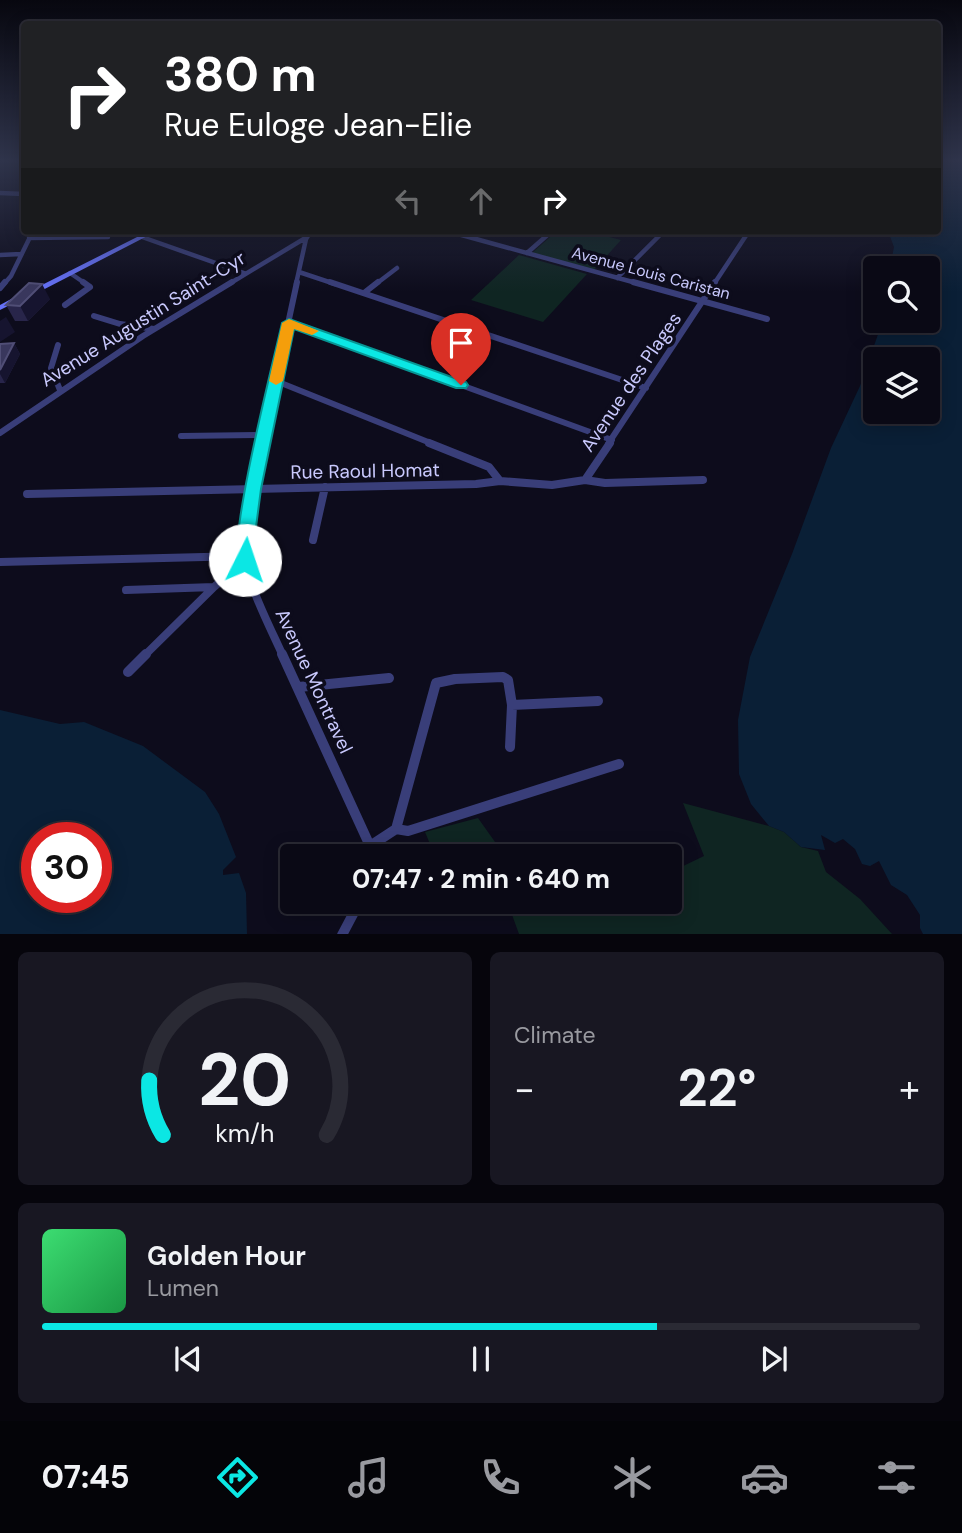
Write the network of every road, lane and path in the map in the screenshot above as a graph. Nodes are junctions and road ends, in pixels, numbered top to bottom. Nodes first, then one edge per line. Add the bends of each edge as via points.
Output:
1 (31, 235) edge
2 (146, 235) edge
3 (307, 235) edge
4 (309, 235) edge
5 (462, 235) edge
6 (547, 235) edge
7 (660, 235) edge
8 (746, 235) edge
9 (108, 237) dead end
10 (142, 237) junction
11 (29, 238) junction
12 (527, 253) junction
13 (21, 254) junction
14 (0, 255) edge
15 (397, 268) dead end
16 (299, 272) junction
17 (70, 273) junction
18 (244, 273) junction
19 (617, 278) junction
20 (0, 288) edge
21 (365, 293) junction
22 (703, 302) junction
23 (65, 305) dead end
24 (0, 308) edge
25 (94, 316) dead end
26 (767, 319) dead end
27 (289, 323) junction
28 (153, 329) junction
29 (58, 345) dead end
30 (276, 381) junction
31 (646, 388) junction
32 (60, 390) junction
33 (0, 433) edge
34 (265, 435) junction
35 (181, 436) dead end
36 (612, 440) junction
37 (584, 480) junction
38 (703, 480) dead end
39 (500, 481) junction
40 (325, 487) junction
41 (253, 489) junction
42 (27, 494) dead end
43 (313, 540) dead end
44 (245, 558) junction
45 (0, 562) edge
46 (214, 587) junction
47 (126, 590) dead end
48 (128, 672) dead end
49 (389, 678) dead end
50 (299, 687) junction
51 (598, 701) dead end
52 (512, 705) junction
53 (510, 747) dead end
54 (619, 764) dead end
55 (396, 829) junction
56 (367, 844) edge
57 (378, 844) edge
58 (352, 914) edge
59 (342, 934) edge

1 - 11 street
2 - 10 street
3 - 18 street, Avenue Augustin Saint-Cyr
4 - 16 street, Avenue Montravel
5 - 12 street, Avenue Louis Caristan
6 - 12 street
7 - 19 street
8 - 22 street, Avenue des Plages
9 - 11 street
10 - 17 street
10 - 18 street
11 - 13 street
12 - 19 street, Avenue Louis Caristan
13 - 14 street
13 - 20 street
15 - 21 street
16 - 21 street
16 - 27 street, Avenue Montravel
17 - 23 street via 90,287
17 - 24 street
18 - 28 street, Avenue Augustin Saint-Cyr
19 - 22 street, Avenue Louis Caristan
21 - 31 street
22 - 26 street, Avenue Louis Caristan
22 - 31 street, Avenue des Plages
25 - 28 street
27 - 30 street, Avenue Montravel
27 - 36 street
28 - 32 street, Avenue Augustin Saint-Cyr
29 - 32 street via 50,363
30 - 34 street, Avenue Montravel
30 - 39 street via 488,467
31 - 36 street, Avenue des Plages
32 - 33 street, Avenue Augustin Saint-Cyr
34 - 35 street
34 - 41 street, Avenue Montravel
36 - 37 street, Avenue des Plages
37 - 38 street, Rue Raoul Homat
37 - 39 street, Rue Raoul Homat via 552,485
39 - 40 street, Rue Raoul Homat
40 - 41 street, Rue Raoul Homat
40 - 43 street
41 - 42 street, Rue Raoul Homat
41 - 44 street, Avenue Montravel
44 - 45 street
44 - 46 street
44 - 50 street, Avenue Montravel via 265,617
46 - 47 street
46 - 48 street
49 - 50 street
50 - 56 street, Avenue Montravel
51 - 52 street
52 - 53 street
52 - 55 street via 508,680 503,677 436,683
54 - 55 street via 408,831
55 - 57 street
58 - 59 street

